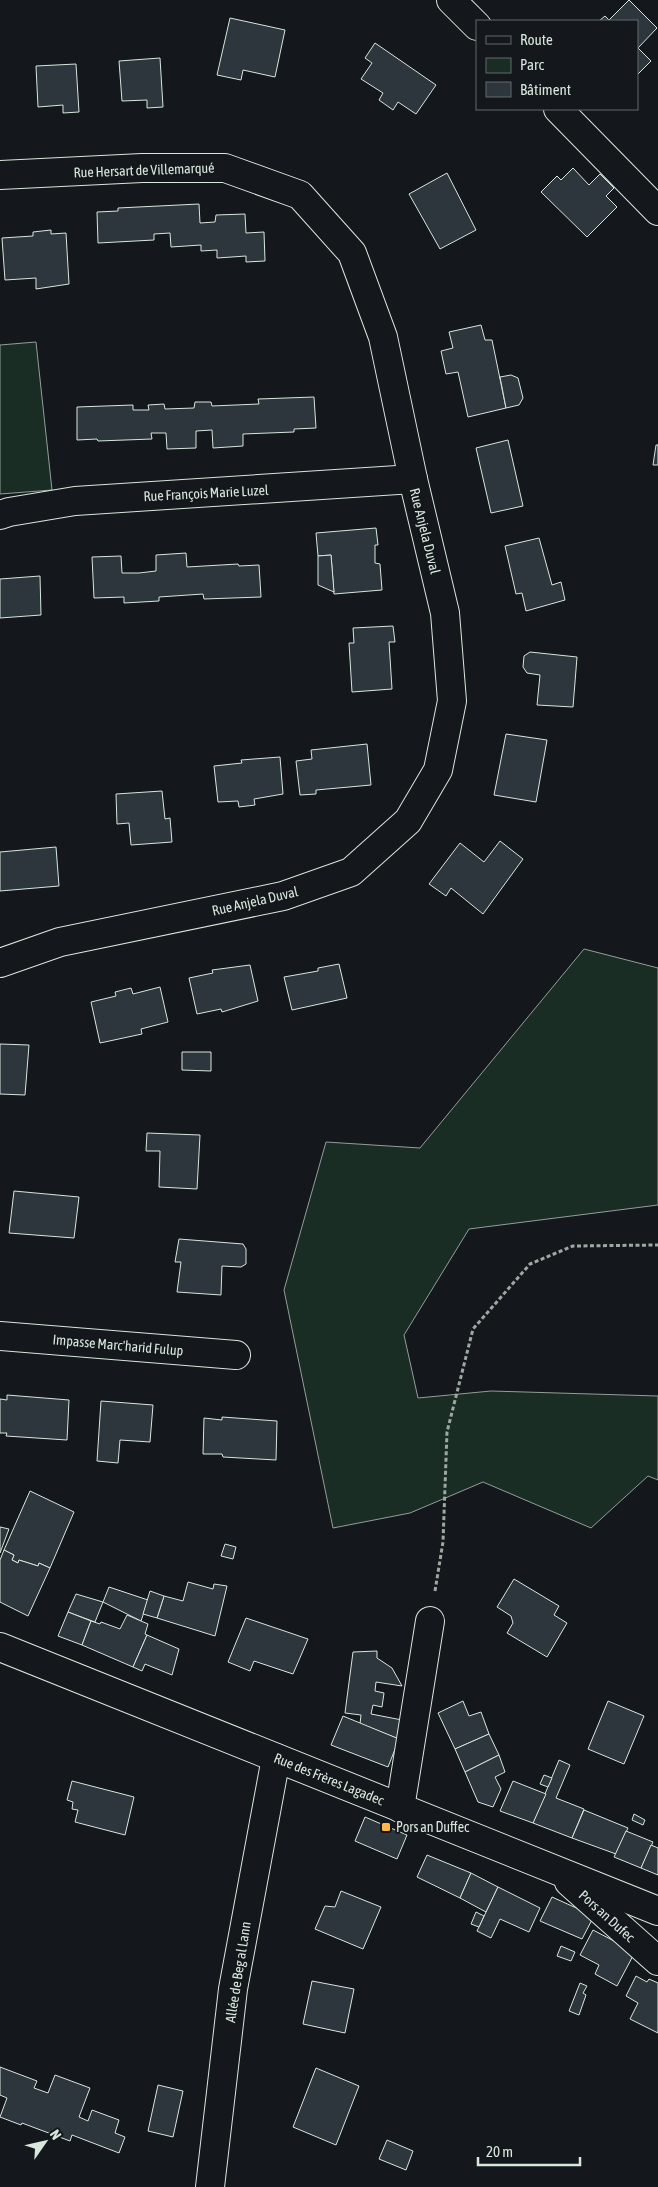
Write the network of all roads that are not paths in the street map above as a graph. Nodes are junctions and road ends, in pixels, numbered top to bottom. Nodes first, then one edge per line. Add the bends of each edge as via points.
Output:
1 (451, 0) edge
2 (476, 25) edge
3 (559, 110) edge
4 (0, 175) edge
5 (658, 211) edge
6 (413, 479) junction
7 (0, 515) edge
8 (0, 963) edge
9 (0, 1336) edge
10 (236, 1355) dead end
11 (430, 1621) road end
12 (0, 1647) edge
13 (276, 1758) junction
14 (400, 1808) junction
15 (557, 1871) junction
16 (658, 1911) edge
17 (658, 1960) edge
18 (210, 2187) edge

1 - 2 street
3 - 5 street
4 - 6 street, Rue Hersart de Villemarqué via 142,168 224,168 300,195 352,253 383,337
6 - 7 street, Rue François Marie Luzel via 75,501
6 - 8 street, Rue Anjela Duval via 446,613 452,701 438,770 408,821 351,872 282,896 60,942
9 - 10 street, Impasse Marc'harid Fulup
11 - 14 street
12 - 13 street, Rue des Frères Lagadec
13 - 14 street, Rue des Frères Lagadec
13 - 18 street, Allée de Beg al Lann via 233,1989
14 - 15 street, Rue des Frères Lagadec
15 - 16 street, Rue des Frères Lagadec
15 - 17 street, Pors an Dufec

